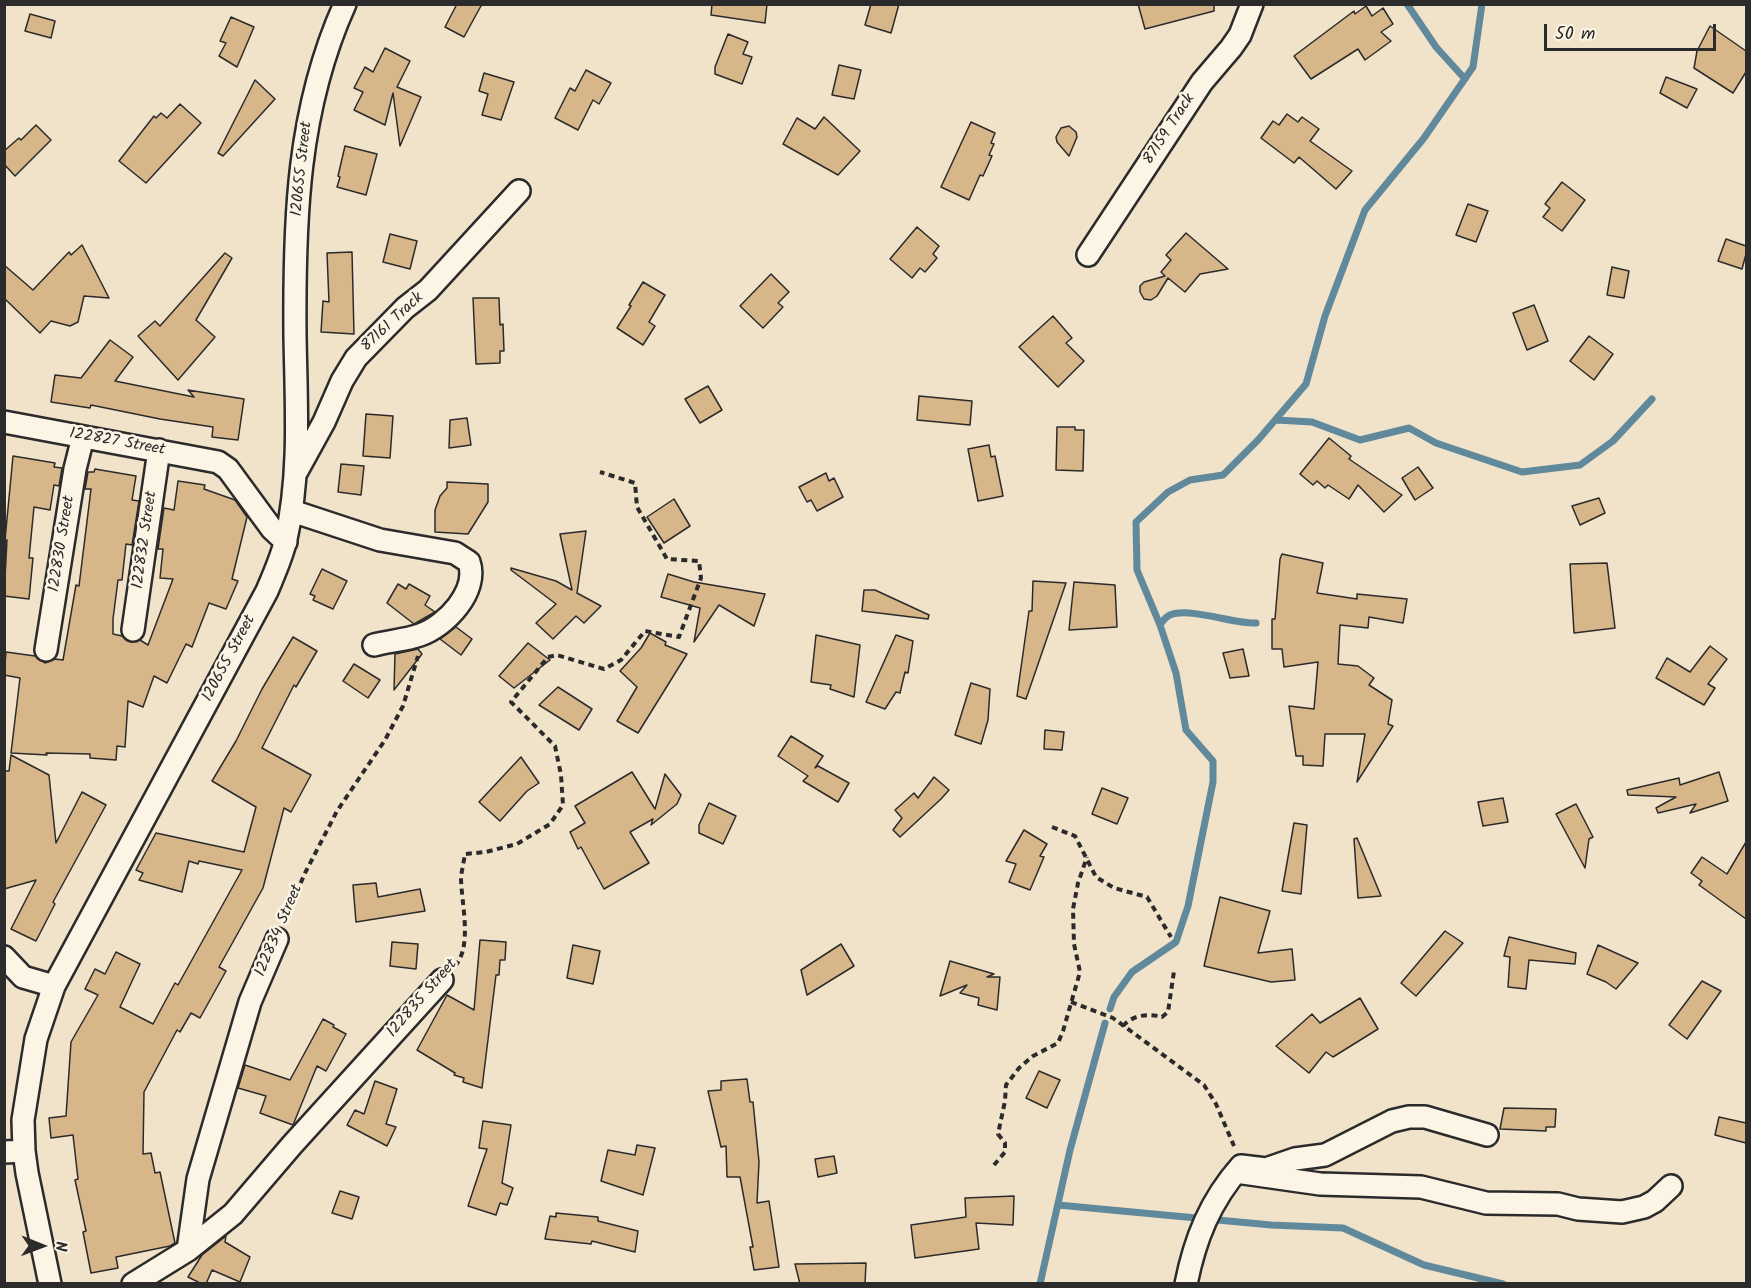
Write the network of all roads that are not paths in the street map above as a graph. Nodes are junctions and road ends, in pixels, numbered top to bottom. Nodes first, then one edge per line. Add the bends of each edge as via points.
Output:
1 (345, 4) edge
2 (1252, 4) edge
3 (519, 191) dead end
4 (1088, 255) dead end
5 (4, 422) edge
6 (83, 437) junction
7 (159, 450) junction
8 (296, 474) junction
9 (292, 511) junction
10 (286, 542) junction
11 (133, 630) dead end
12 (374, 645) dead end
13 (46, 650) dead end
14 (277, 939) road end
15 (4, 957) edge
16 (442, 980) road end
17 (54, 986) junction
18 (1487, 1135) dead end
19 (14, 1151) edge
20 (1238, 1169) junction
21 (1671, 1186) dead end
22 (188, 1250) junction
23 (50, 1284) edge
24 (133, 1284) edge
25 (1186, 1284) edge

1 - 8 street, 120655 Street via 320,72 302,152 297,218
2 - 4 street, 87159 Track via 1240,35 1202,82
3 - 8 street, 87161 Track via 428,290 356,358
5 - 6 street, 122827 Street
6 - 7 street, 122827 Street
6 - 13 street, 122830 Street
7 - 10 street, 122827 Street via 218,462 228,469 272,530
7 - 11 street, 122832 Street
8 - 9 street, 120655 Street
9 - 10 street, 120655 Street
9 - 12 street via 380,540 455,553 467,559 471,580 461,601 437,627
10 - 17 street, 120655 Street via 267,591
14 - 22 street, 122834 Street via 250,1002 198,1179
15 - 17 street via 23,977
16 - 22 street, 122835 Street via 233,1214
17 - 19 street, 120655 Street via 36,1039
18 - 20 street via 1409,1117 1392,1121 1325,1155 1266,1168
19 - 23 street, 120655 Street
20 - 21 street via 1320,1185 1421,1187 1486,1203 1558,1204 1622,1212 1644,1207
20 - 25 street via 1217,1196 1193,1250
22 - 24 street, 122835 Street

